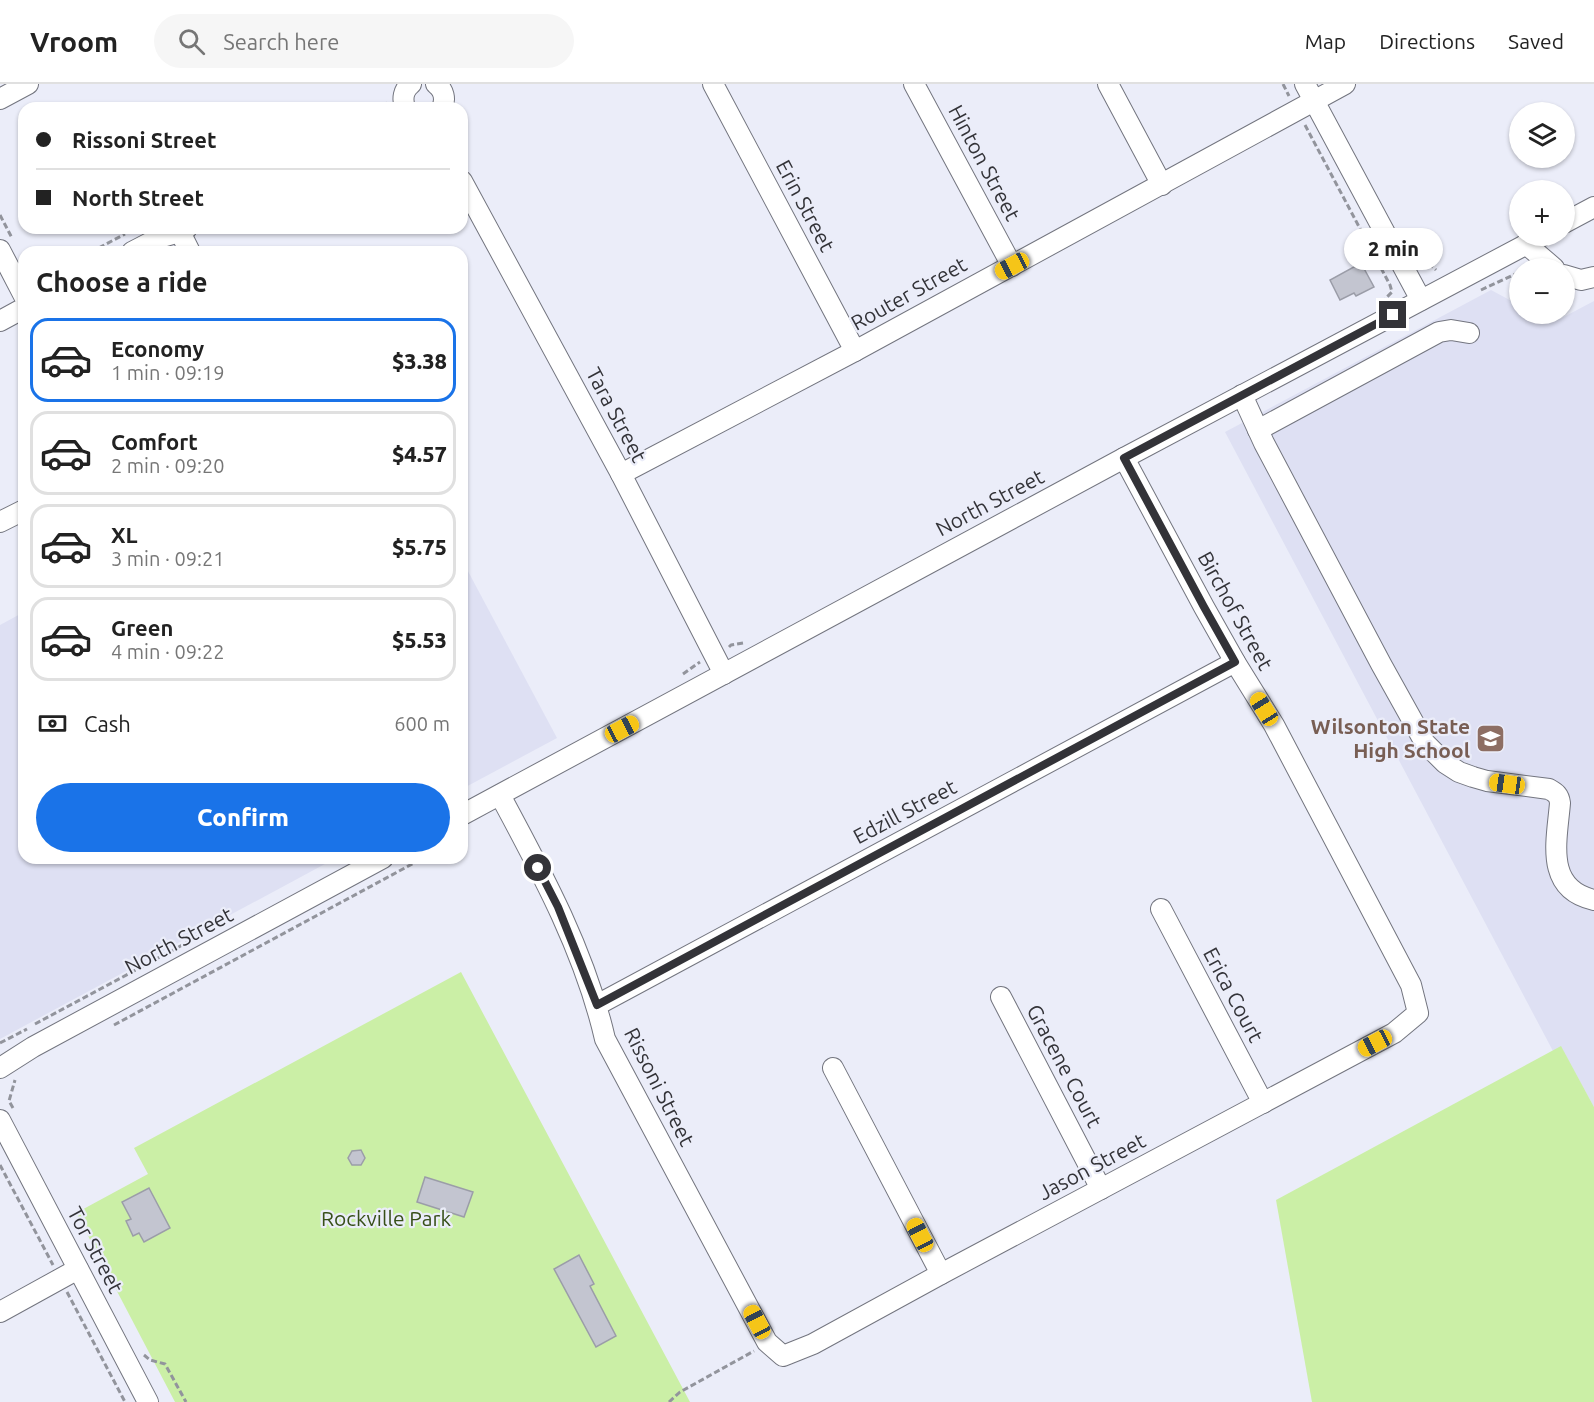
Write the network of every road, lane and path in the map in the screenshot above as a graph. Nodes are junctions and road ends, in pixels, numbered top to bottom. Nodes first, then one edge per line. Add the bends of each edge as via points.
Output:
1 (28, 84) edge
2 (411, 84) edge
3 (713, 84) edge
4 (914, 84) edge
5 (1108, 84) edge
6 (1283, 84) edge
7 (1345, 84) edge
8 (1305, 98) edge
9 (0, 99) edge
10 (404, 102) edge
11 (1162, 185) junction
12 (468, 192) edge
13 (1594, 207) edge
14 (1575, 217) edge
15 (126, 234) edge
16 (171, 234) edge
17 (103, 246) edge
18 (144, 246) edge
19 (1523, 246) edge
20 (0, 250) edge
21 (1012, 266) junction
22 (1509, 277) edge
23 (1594, 277) edge
24 (1575, 278) edge
25 (18, 285) edge
26 (1392, 292) dead end
27 (1475, 293) dead end
28 (1421, 300) junction
29 (18, 311) edge
30 (0, 321) edge
31 (1469, 333) dead end
32 (855, 351) junction
33 (1242, 395) junction
34 (1258, 430) junction
35 (1124, 458) junction
36 (621, 474) junction
37 (18, 513) edge
38 (0, 522) edge
39 (1235, 662) junction
40 (724, 674) junction
41 (500, 795) junction
42 (468, 812) edge
43 (372, 864) edge
44 (412, 864) edge
45 (1594, 900) edge
46 (1161, 909) dead end
47 (1001, 997) dead end
48 (597, 1005) junction
49 (1418, 1013) joint
50 (108, 1028) dead end
51 (833, 1068) dead end
52 (8, 1073) edge
53 (1263, 1103) junction
54 (7, 1116) edge
55 (1101, 1189) junction
56 (78, 1269) junction
57 (941, 1274) junction
58 (0, 1312) edge
59 (767, 1342) junction
60 (142, 1353) dead end
61 (783, 1356) joint
62 (148, 1402) edge
63 (186, 1402) edge
64 (669, 1402) edge

1 - 9 street
2 - 10 street via 405,91
3 - 32 street, Erin Street
4 - 21 street, Hinton Street
5 - 11 street
6 - 8 path
7 - 8 street, Router Street
8 - 11 street, Router Street
8 - 26 path
8 - 28 street
11 - 21 street, Router Street
12 - 36 street, Tara Street
13 - 14 street
15 - 17 path
16 - 18 street
19 - 28 street, North Street
20 - 25 street
21 - 32 street, Router Street
22 - 27 path
23 - 24 street
28 - 33 street, North Street
29 - 30 street
31 - 34 street via 1439,332
32 - 36 street, Router Street
33 - 34 street
33 - 35 street, North Street
34 - 45 street via 1425,743 1459,772 1556,793 1560,803 1555,853 1560,874 1576,894
35 - 39 street, Birchof Street
35 - 40 street, North Street
36 - 40 street, Tara Street
37 - 38 street
39 - 48 street, Edzill Street
39 - 49 street, Birchof Street via 1274,725 1411,985
40 - 41 street, North Street
41 - 42 street, North Street
41 - 48 street, Rissoni Street via 558,907
43 - 52 street, North Street via 33,1047
44 - 50 path
46 - 53 street, Erica Court
47 - 55 street, Gracene Court
48 - 59 street, Rissoni Street via 605,1039
49 - 53 street, Jason Street via 1394,1033
51 - 57 street
52 - 54 path
53 - 55 street, Jason Street
54 - 56 street, Tor Street
55 - 57 street, Jason Street
56 - 58 street
56 - 62 street, Tor Street
57 - 61 street, Jason Street via 813,1344
59 - 61 street, Rissoni Street
59 - 64 path
60 - 63 path via 165,1364

